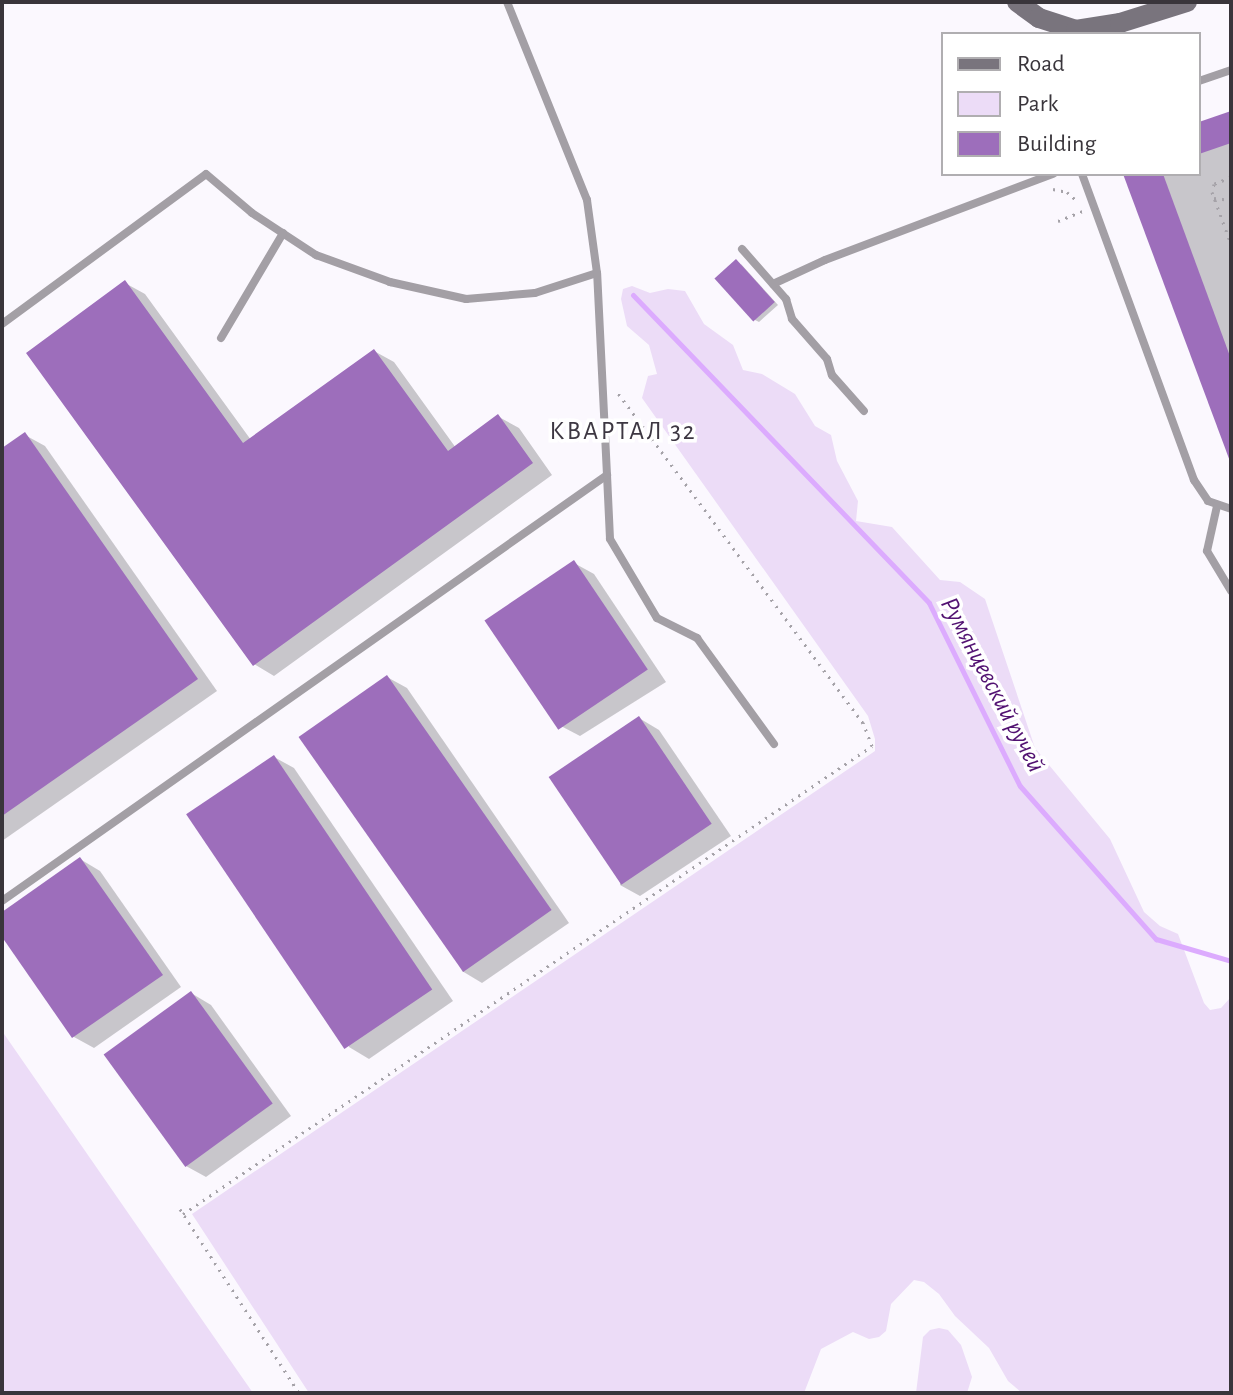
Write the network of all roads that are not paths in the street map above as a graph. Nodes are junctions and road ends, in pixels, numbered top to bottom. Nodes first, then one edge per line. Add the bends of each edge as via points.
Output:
1 (507, 2) edge
2 (1017, 2) edge
3 (1187, 2) edge
4 (1057, 30) edge
5 (1231, 70) edge
6 (1201, 80) edge
7 (1048, 176) edge
8 (1083, 176) edge
9 (283, 233) junction
10 (742, 249) dead end
11 (597, 273) junction
12 (773, 284) junction
13 (2, 324) edge
14 (221, 338) dead end
15 (864, 411) dead end
16 (607, 475) junction
17 (1217, 506) junction
18 (1231, 509) edge
19 (1231, 591) edge
20 (774, 744) dead end
21 (2, 901) edge

1 - 11 lane via 587,200
2 - 4 main road
3 - 4 main road via 1096,29
5 - 6 lane
7 - 12 lane
8 - 17 lane via 1194,480 1201,494
9 - 11 lane via 316,255 390,282 466,299 535,293
9 - 13 lane via 206,174
9 - 14 lane
10 - 12 lane
11 - 16 lane
12 - 15 lane via 786,299 792,319 827,359 832,375
16 - 20 lane via 610,539 657,618 697,638
16 - 21 lane
17 - 18 lane
17 - 19 lane via 1207,551

